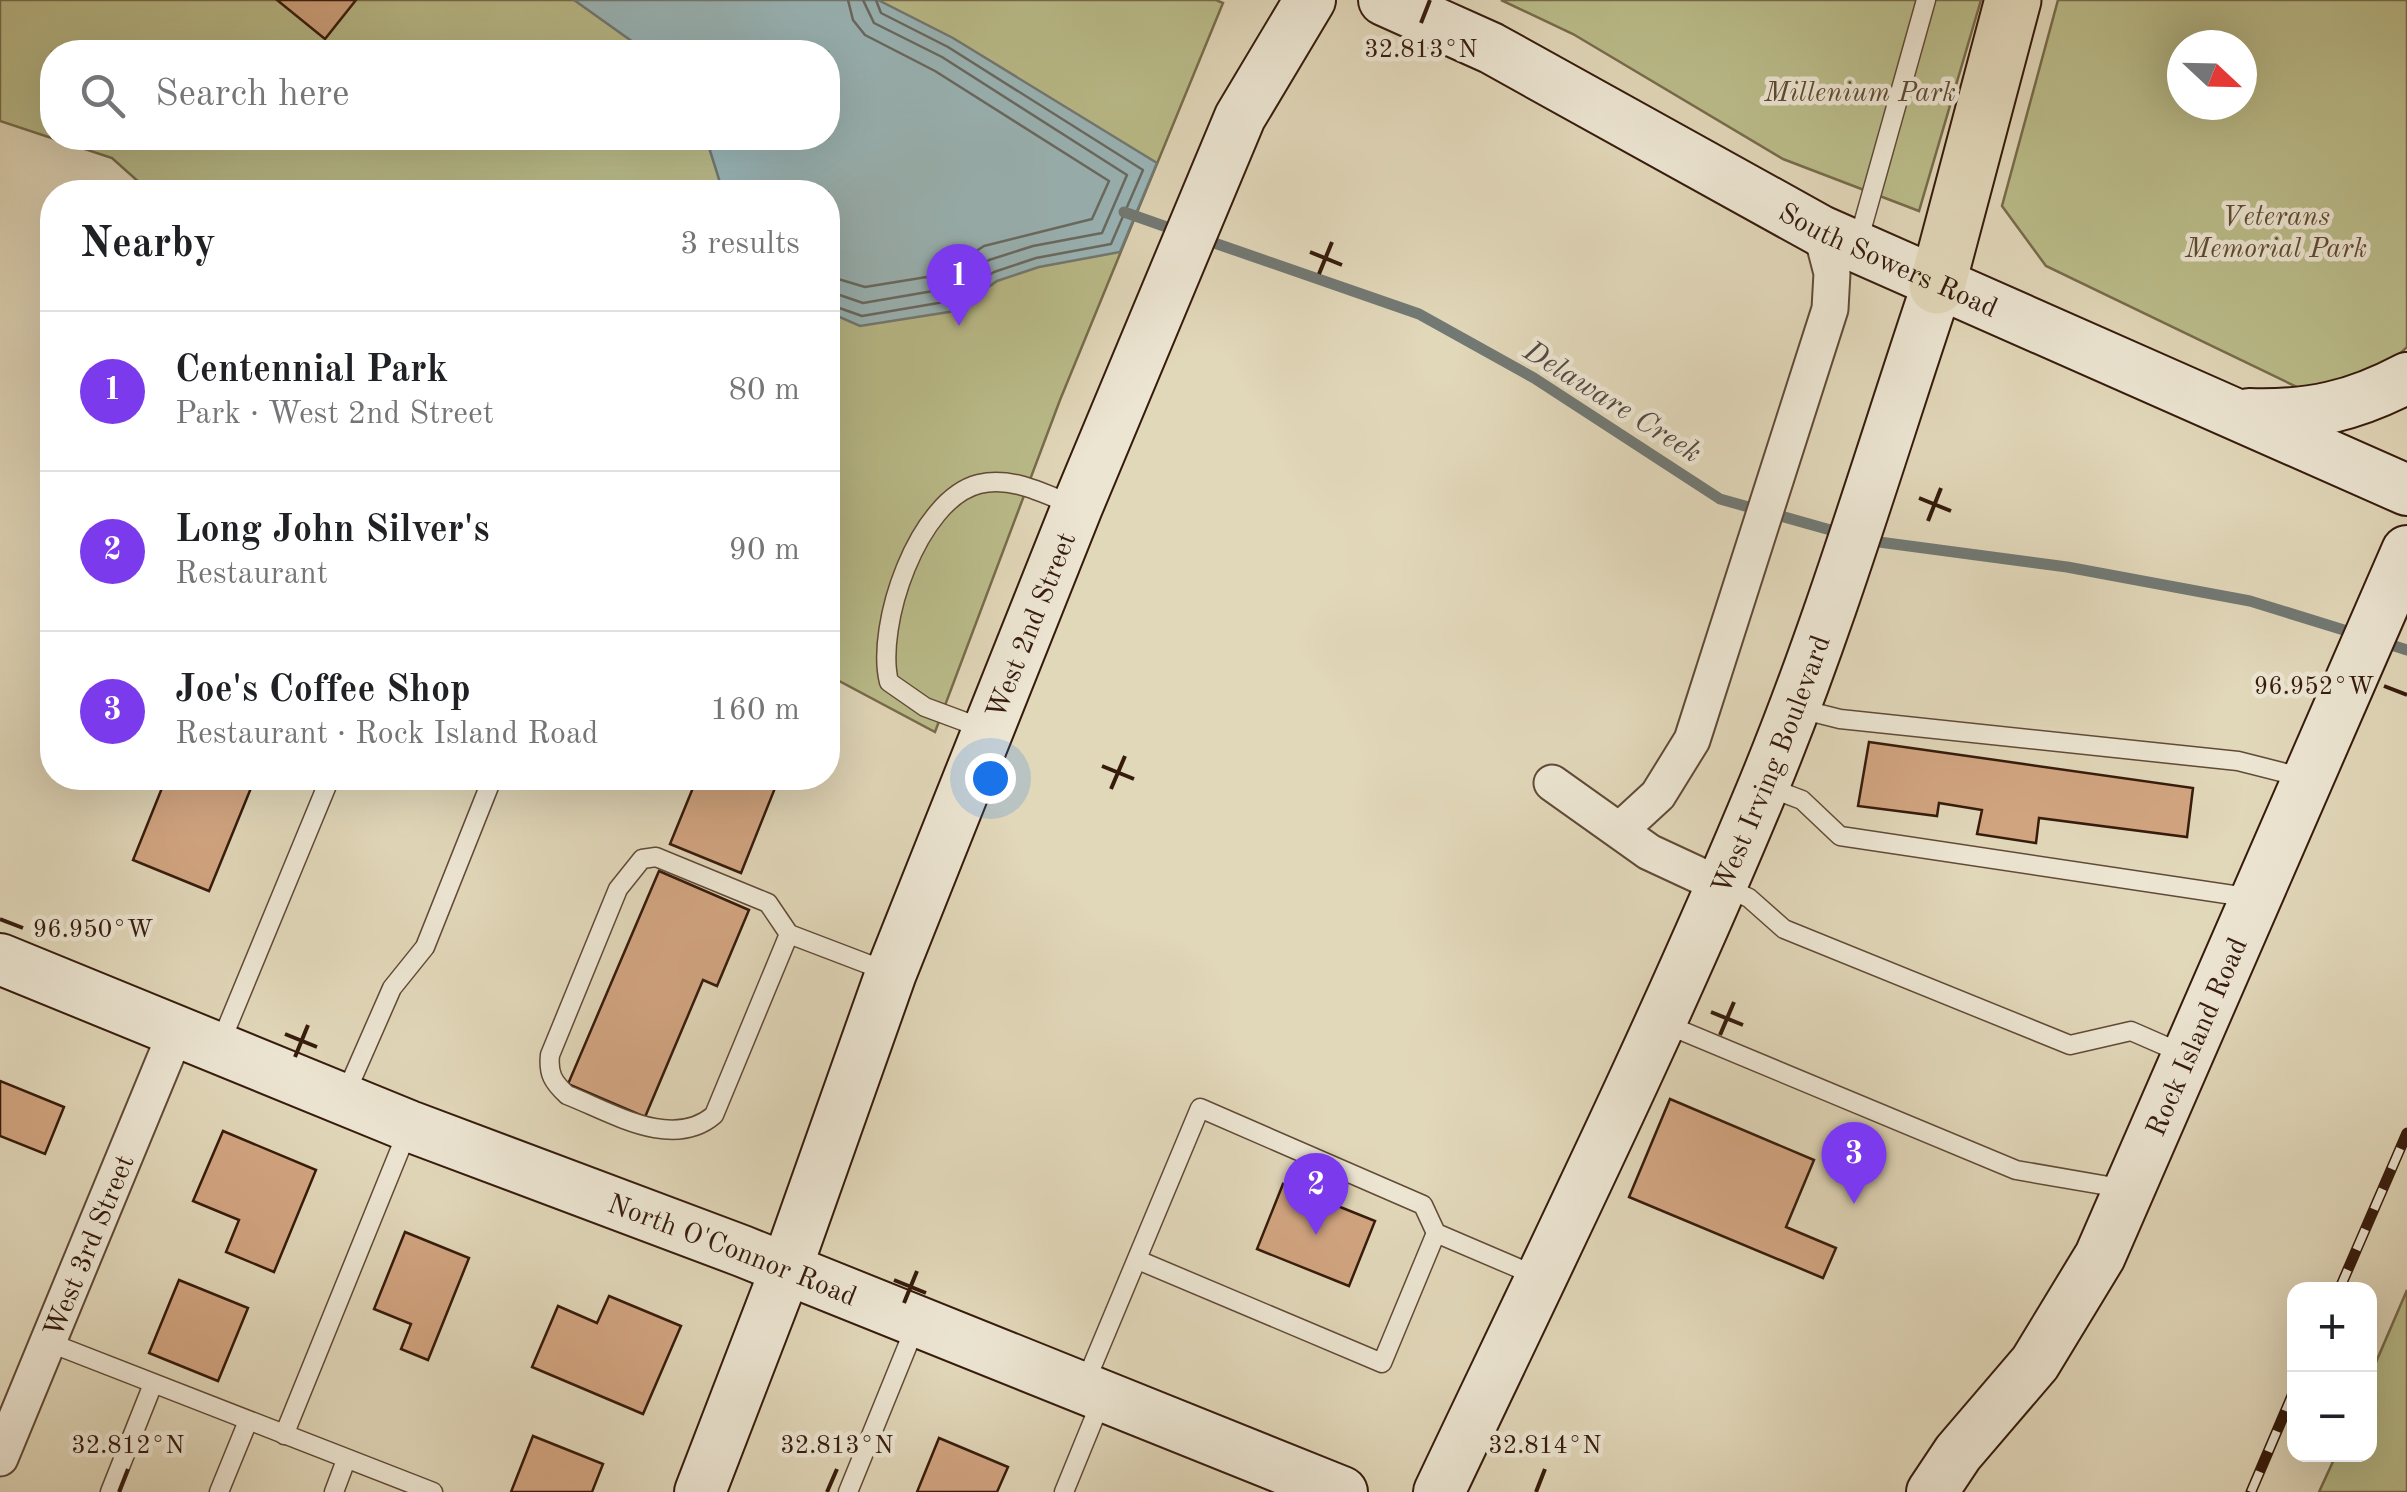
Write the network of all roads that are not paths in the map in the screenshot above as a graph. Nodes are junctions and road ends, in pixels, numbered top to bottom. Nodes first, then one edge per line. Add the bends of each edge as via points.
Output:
1 (1310, 0) edge
2 (1384, 0) edge
3 (1926, 0) edge
4 (2013, 0) edge
5 (1839, 239) junction
6 (1937, 286) junction
7 (2407, 378) edge
8 (2241, 414) junction
9 (2407, 490) edge
10 (1077, 507) junction
11 (2404, 558) edge
12 (1794, 708) junction
13 (988, 731) junction
14 (2305, 778) junction
15 (1552, 783) dead end
16 (1764, 786) junction
17 (324, 790) edge
18 (488, 790) edge
19 (1620, 830) junction
20 (1720, 885) junction
21 (2253, 898) junction
22 (790, 934) junction
23 (0, 959) edge
24 (891, 973) junction
25 (1659, 1022) junction
26 (197, 1040) junction
27 (2190, 1056) junction
28 (343, 1099) junction
29 (409, 1126) junction
30 (2132, 1190) junction
31 (1436, 1233) junction
32 (1138, 1260) junction
33 (786, 1269) junction
34 (1540, 1277) junction
35 (916, 1324) junction
36 (48, 1342) junction
37 (154, 1384) junction
38 (1092, 1394) junction
39 (248, 1420) junction
40 (284, 1435) junction
41 (0, 1458) edge
42 (346, 1460) junction
43 (110, 1492) edge
44 (219, 1492) edge
45 (334, 1492) edge
46 (433, 1492) edge
47 (700, 1492) edge
48 (848, 1492) edge
49 (1064, 1492) edge
50 (1342, 1492) edge
51 (1439, 1492) edge
52 (1932, 1492) edge

1 - 10 main road, West 2nd Street via 1240,117
2 - 5 main road, South Sowers Road via 1492,48
3 - 5 lane
4 - 6 main road, West Irving Boulevard
5 - 6 main road, South Sowers Road
5 - 19 street via 1830,309 1692,740 1658,795
6 - 8 main road, South Sowers Road
6 - 12 main road, West Irving Boulevard
7 - 8 main road via 2361,402 2286,416
8 - 9 main road, South Sowers Road
10 - 13 main road, West 2nd Street
10 - 13 lane via 1012,482 974,485 950,502 920,540 898,582 886,628 889,682 925,707
11 - 14 main road, Rock Island Road
12 - 14 lane via 1840,719 2238,761
12 - 16 main road, West Irving Boulevard
13 - 24 main road, West 2nd Street
14 - 21 main road, Rock Island Road
15 - 19 street
16 - 20 main road, West Irving Boulevard
16 - 21 lane via 1802,800 1840,836
17 - 26 lane
18 - 28 lane via 425,946 392,988
19 - 20 street via 1649,852
20 - 25 main road, West Irving Boulevard
20 - 27 lane via 1749,898 1784,928 2070,1045 2131,1031
21 - 27 main road, Rock Island Road
22 - 22 lane via 714,1115 702,1126 662,1131 567,1096 548,1072 618,890 642,859 656,857 768,903
22 - 24 lane
23 - 26 main road, North O'Connor Road
24 - 33 main road, West 2nd Street
25 - 30 lane via 2016,1170
25 - 34 main road, West Irving Boulevard
26 - 28 main road, North O'Connor Road
26 - 36 street, West 3rd Street
27 - 30 main road, Rock Island Road
28 - 29 main road, North O'Connor Road
29 - 33 main road, North O'Connor Road
29 - 40 lane
30 - 52 main road, Rock Island Road via 2035,1363
31 - 32 lane via 1382,1363
31 - 32 lane via 1424,1205 1200,1108
31 - 34 lane
32 - 38 lane
33 - 35 main road, North O'Connor Road
33 - 47 main road, West 2nd Street
34 - 51 main road, West Irving Boulevard
35 - 38 main road, North O'Connor Road
35 - 48 lane
36 - 37 lane
36 - 41 street, West 3rd Street
37 - 39 lane
37 - 43 lane
38 - 49 lane
38 - 50 main road, North O'Connor Road
39 - 40 lane
39 - 44 lane
40 - 42 lane
42 - 45 lane
42 - 46 lane

